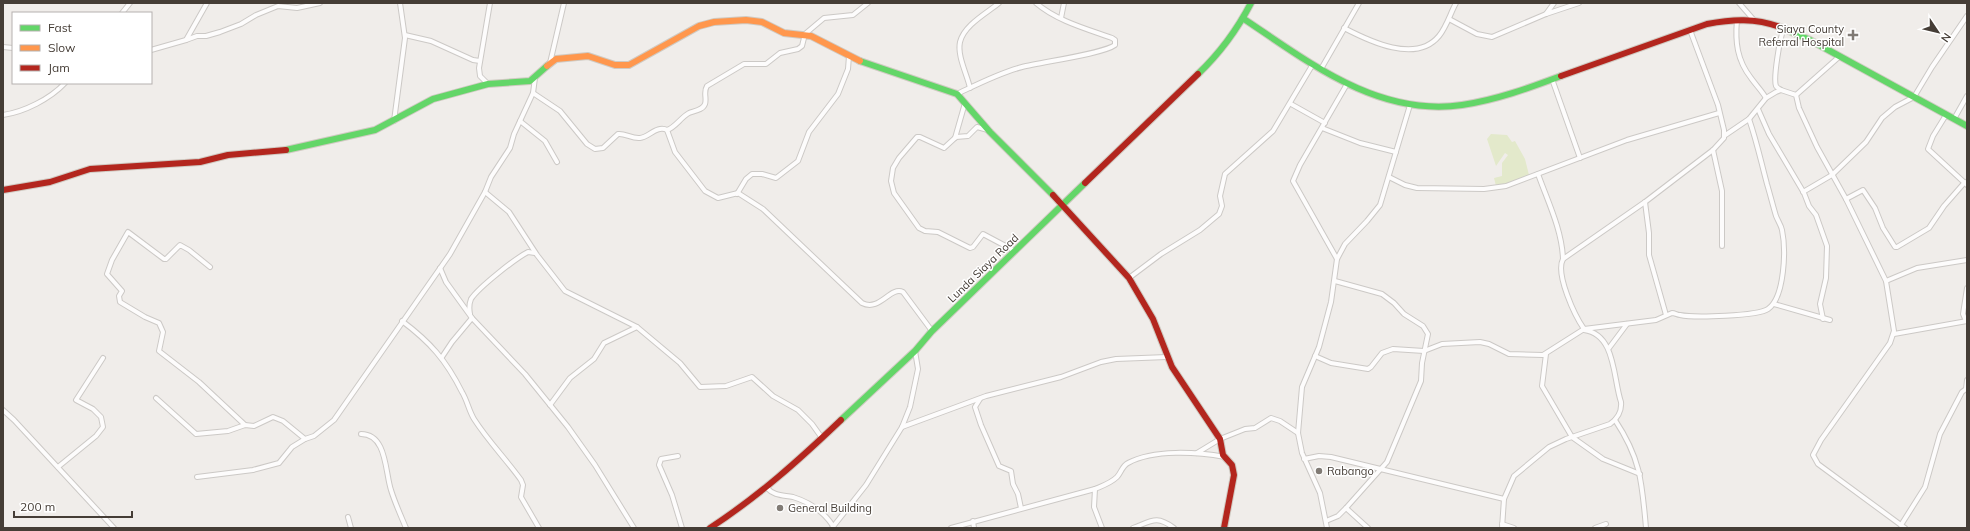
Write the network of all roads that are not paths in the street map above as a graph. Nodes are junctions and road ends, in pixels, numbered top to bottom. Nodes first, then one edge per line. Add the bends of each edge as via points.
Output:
1 (130, 3) edge
2 (207, 3) edge
3 (320, 3) edge
4 (400, 3) edge
5 (490, 3) edge
6 (564, 3) edge
7 (868, 3) edge
8 (999, 3) edge
9 (1036, 3) edge
10 (1064, 3) edge
11 (1251, 3) edge
12 (1359, 3) edge
13 (1456, 3) edge
14 (1554, 3) edge
15 (1579, 3) edge
16 (1739, 3) edge
17 (123, 12) edge
18 (1546, 14) junction
19 (1967, 16) edge
20 (1061, 18) junction
21 (1449, 18) junction
22 (1737, 18) junction
23 (1244, 19) junction
24 (1753, 19) junction
25 (1344, 28) junction
26 (1784, 28) junction
27 (1690, 30) junction
28 (805, 34) junction
29 (405, 35) junction
30 (186, 40) junction
31 (152, 50) edge
32 (849, 56) junction
33 (1840, 56) junction
34 (480, 61) junction
35 (550, 63) junction
36 (1313, 64) junction
37 (1321, 69) junction
38 (536, 78) junction
39 (1552, 79) junction
40 (528, 82) junction
41 (1347, 83) junction
42 (63, 84) edge
43 (488, 84) junction
44 (535, 86) junction
45 (970, 88) junction
46 (1781, 90) junction
47 (533, 93) junction
48 (956, 94) junction
49 (1796, 96) junction
50 (1967, 96) edge
51 (1914, 97) junction
52 (1766, 98) junction
53 (965, 103) junction
54 (1290, 104) junction
55 (1410, 105) junction
56 (1758, 109) junction
57 (1719, 113) junction
58 (3, 115) edge
59 (1947, 115) junction
60 (1749, 119) junction
61 (1954, 119) junction
62 (520, 121) junction
63 (394, 122) junction
64 (1325, 123) junction
65 (1967, 126) edge
66 (1322, 128) junction
67 (667, 130) junction
68 (988, 130) junction
69 (1724, 136) junction
70 (955, 138) junction
71 (1713, 150) junction
72 (1396, 152) junction
73 (1580, 158) junction
74 (557, 162) dead end
75 (1538, 174) junction
76 (1832, 175) junction
77 (1389, 177) junction
78 (1966, 184) edge
79 (3, 190) edge
80 (485, 192) junction
81 (1803, 192) junction
82 (737, 194) junction
83 (1846, 199) junction
84 (1645, 202) junction
85 (1062, 205) junction
86 (1722, 246) dead end
87 (1015, 251) junction
88 (536, 253) junction
89 (1336, 259) junction
90 (1562, 259) junction
91 (1967, 260) edge
92 (210, 267) dead end
93 (440, 268) junction
94 (1129, 278) junction
95 (1335, 281) junction
96 (1886, 281) junction
97 (1967, 288) edge
98 (1774, 304) junction
99 (1666, 315) junction
100 (471, 317) junction
101 (1822, 319) junction
102 (1830, 320) dead end
103 (402, 321) junction
104 (1966, 321) edge
105 (1627, 324) junction
106 (637, 327) junction
107 (1583, 330) junction
108 (932, 331) junction
109 (1894, 334) junction
110 (1609, 348) junction
111 (915, 351) junction
112 (1424, 351) junction
113 (1546, 354) junction
114 (1315, 356) junction
115 (442, 357) junction
116 (1167, 357) junction
117 (103, 358) dead end
118 (1967, 380) edge
119 (986, 396) junction
120 (156, 398) dead end
121 (550, 406) junction
122 (3, 410) edge
123 (1615, 420) junction
124 (245, 425) junction
125 (902, 427) junction
126 (1298, 433) junction
127 (361, 434) dead end
128 (1572, 437) junction
129 (823, 438) junction
130 (305, 439) junction
131 (1220, 439) junction
132 (1197, 453) junction
133 (678, 456) dead end
134 (1225, 457) junction
135 (1304, 459) junction
136 (58, 467) junction
137 (1381, 470) junction
138 (1640, 474) junction
139 (198, 477) dead end
140 (767, 488) junction
141 (1095, 489) junction
142 (1504, 499) junction
143 (1022, 508) junction
144 (1346, 508) junction
145 (348, 517) dead end
146 (973, 521) junction
147 (1326, 521) junction
148 (1606, 524) dead end
149 (1901, 525) junction
150 (1502, 526) edge
151 (833, 527) edge
152 (114, 528) edge
153 (351, 528) edge
154 (406, 528) edge
155 (539, 528) edge
156 (634, 528) edge
157 (682, 528) edge
158 (710, 528) edge
159 (950, 528) edge
160 (974, 528) edge
161 (1102, 528) edge
162 (1133, 528) edge
163 (1174, 528) edge
164 (1224, 528) edge
165 (1328, 528) edge
166 (1368, 528) edge
167 (1514, 528) edge
168 (1595, 528) edge
169 (1646, 528) edge
170 (1905, 528) edge

1 - 17 street
2 - 30 street
3 - 30 street via 294,9 278,6 220,32
4 - 29 street
5 - 34 street
6 - 35 street
7 - 28 street via 853,14 824,18
8 - 45 street via 974,22 960,42 960,52
9 - 20 street
10 - 20 street
11 - 23 main road, Lunda Siaya Road
12 - 25 street
13 - 21 street
14 - 18 street
15 - 18 street
16 - 24 street
18 - 21 street via 1492,37 1477,34
19 - 51 street
20 - 45 street via 1112,38 1115,45 1020,68
21 - 25 street via 1434,42 1416,48 1383,46
22 - 24 main road
22 - 27 main road
22 - 52 street via 1736,47 1747,72
23 - 36 main road
23 - 85 main road, Lunda Siaya Road via 1205,66
24 - 26 main road
25 - 37 street
26 - 33 main road
26 - 46 street via 1779,43 1775,75 1776,86
27 - 39 main road
27 - 57 street
28 - 32 main road
28 - 35 main road via 784,33 752,20 714,22 689,30 629,65 615,65 583,56 560,58
28 - 67 street via 802,46 798,49 780,53 766,64 744,64 706,86 703,108 688,114
29 - 34 street via 431,41
29 - 63 street
30 - 31 street
32 - 48 main road via 876,68
32 - 82 street via 848,69 839,92 809,132 798,161 776,178 752,174
33 - 49 street
33 - 51 main road
34 - 43 street via 480,76
35 - 38 main road
36 - 37 main road
36 - 54 street
37 - 41 main road
38 - 40 main road
38 - 44 street
39 - 55 main road via 1471,105
39 - 73 street
40 - 43 main road
40 - 44 street via 532,81
41 - 55 main road via 1380,98
41 - 64 street
42 - 58 street via 22,111
43 - 63 main road via 433,99
44 - 47 street
45 - 48 street
46 - 49 street
46 - 52 street
47 - 62 street
47 - 67 street via 560,112 587,144 595,149 603,148 618,134 638,138 662,128
48 - 53 main road
49 - 76 street via 1817,148
50 - 61 street
51 - 59 main road
51 - 76 street via 1895,107 1882,118 1866,142
52 - 56 street
53 - 68 main road
53 - 70 street
54 - 64 street
54 - 94 street via 1265,140 1226,173 1220,196 1222,206 1217,216
55 - 72 street
56 - 60 street
56 - 81 street via 1769,134
57 - 69 street
57 - 73 street via 1627,140
59 - 61 main road
59 - 78 street via 1928,149
60 - 69 street
60 - 98 street via 1784,238 1783,271
61 - 65 main road
62 - 74 street via 545,141
62 - 80 street via 510,148 491,177
63 - 79 main road via 367,133 334,138 298,149 228,155 200,162 90,168 45,183
64 - 66 street
66 - 72 street via 1360,143
66 - 89 street via 1293,181
67 - 82 street via 675,152 705,191 718,198
68 - 70 street via 978,127 968,136
68 - 85 main road
69 - 71 street
70 - 87 street via 944,148 917,137 893,168 891,181 894,193 915,225 922,230 938,232 970,248 984,234
71 - 84 street
71 - 86 street via 1722,191
72 - 77 street
73 - 75 street
75 - 77 street via 1506,186 1484,189 1410,187
75 - 90 street via 1561,242
76 - 81 street
76 - 83 street
77 - 89 street via 1377,209 1344,244
78 - 83 street via 1944,206 1929,228 1897,247 1862,190
80 - 88 street via 509,212
80 - 93 street
81 - 101 street via 1806,202 1816,215 1826,246 1826,278 1820,304
82 - 108 street via 763,208 858,301 872,305 900,291 906,295
83 - 96 street
84 - 90 street
84 - 99 street via 1649,255
85 - 87 main road, Lunda Siaya Road
85 - 94 main road
87 - 108 main road, Lunda Siaya Road
88 - 100 street via 528,252 515,260 476,293 469,304
88 - 106 street via 568,293
89 - 95 street
90 - 107 street via 1560,268 1566,291
91 - 96 street via 1918,268
92 - 124 street via 180,245 164,259 128,232 107,274 122,291 119,296 120,302 158,323 163,332 159,351 199,382
93 - 100 street via 446,282
93 - 103 street
94 - 116 main road via 1153,319
95 - 112 street via 1370,289 1388,298 1427,331 1428,338
95 - 114 street
96 - 109 street
97 - 104 street via 1963,314
98 - 99 street via 1758,312 1715,316 1681,316 1672,313
98 - 101 street
99 - 105 street via 1656,320
100 - 115 street
100 - 121 street via 525,374
101 - 102 street
103 - 115 street via 424,338
103 - 130 street via 334,420 314,436
104 - 109 street
105 - 107 street
105 - 110 street
106 - 121 street via 603,341 594,359 570,378
106 - 129 street via 680,362 700,387 726,386 752,377 773,396 798,410
107 - 110 street via 1592,333
107 - 113 street
108 - 111 main road, Lunda Siaya Road
109 - 149 street via 1812,456 1818,464
110 - 123 street via 1622,402
111 - 125 street via 918,369 910,407
111 - 129 main road, Lunda Siaya Road
112 - 113 street via 1442,344 1480,342 1509,354
112 - 114 street via 1394,349 1382,353 1368,369 1331,363
112 - 137 street via 1422,376 1417,392 1389,458
113 - 128 street via 1542,386
114 - 126 street via 1302,387
115 - 155 street via 461,389 473,418 489,442 521,480 521,497
116 - 119 street via 1101,362 1055,379
116 - 131 main road via 1183,386
117 - 136 street via 76,400 101,417 103,427 96,436
118 - 149 street via 1966,389 1940,434 1925,487
119 - 125 street
119 - 143 street via 979,399 975,407 999,466 1011,471
120 - 124 street via 196,434 224,432
121 - 156 street via 595,465
122 - 136 street
123 - 128 street
123 - 138 street via 1633,450
124 - 130 street via 254,426 276,417
125 - 151 street via 866,485
126 - 131 street via 1271,418 1255,428 1245,429
126 - 135 street
127 - 154 street via 370,436 379,444 392,491
128 - 138 street via 1603,460
128 - 142 street via 1549,447 1514,476
129 - 140 main road, Lunda Siaya Road
130 - 139 street via 292,447 279,463 253,470
131 - 132 street
131 - 134 main road
132 - 134 street
132 - 141 street via 1164,454 1134,461 1126,464 1115,479
133 - 157 street via 661,459 659,465
134 - 164 main road via 1230,462 1234,475
135 - 137 street via 1324,456
135 - 147 street via 1320,494
136 - 152 street
137 - 142 street
137 - 144 street
138 - 169 street
140 - 151 street via 774,494 799,499 812,505 823,513
140 - 158 main road, Lunda Siaya Road
141 - 143 street
141 - 161 street via 1094,510
142 - 150 street
143 - 146 street
144 - 147 street via 1338,516
144 - 166 street
145 - 153 street
146 - 159 street
146 - 160 street
147 - 165 street
148 - 168 street
149 - 170 street
150 - 167 street
162 - 163 street via 1160,520

